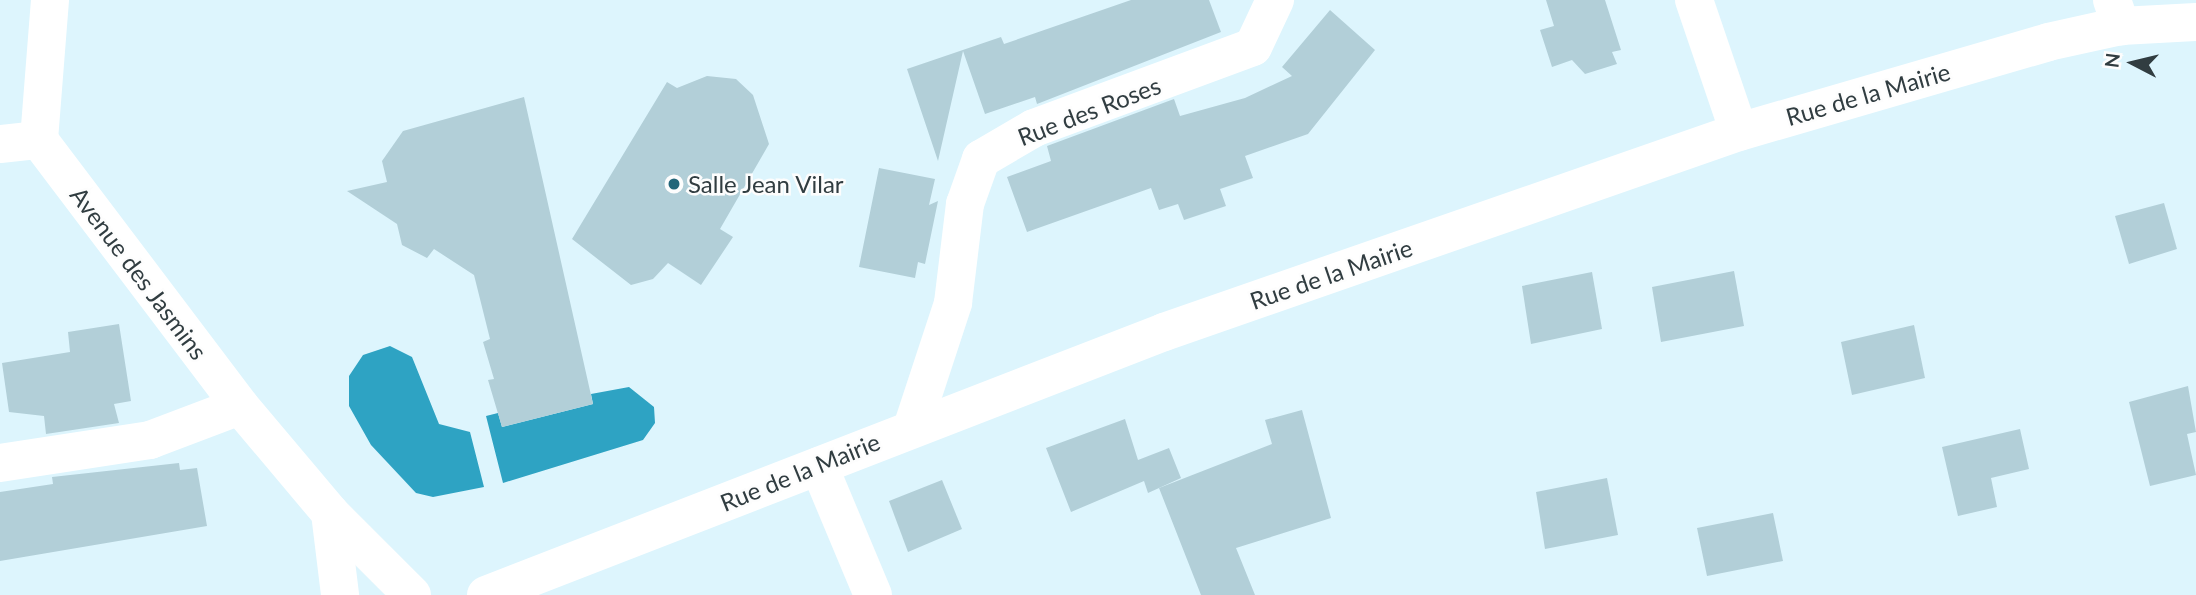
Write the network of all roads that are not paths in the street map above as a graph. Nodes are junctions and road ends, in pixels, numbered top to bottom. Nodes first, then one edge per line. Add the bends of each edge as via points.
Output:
1 (50, 0) edge
2 (1275, 0) edge
3 (1694, 0) edge
4 (2117, 13) edge
5 (2196, 22) edge
6 (1739, 132) junction
7 (39, 140) junction
8 (0, 144) edge
9 (240, 406) junction
10 (912, 428) junction
11 (0, 463) edge
12 (819, 466) junction
13 (330, 513) junction
14 (340, 595) edge
15 (412, 595) edge
16 (486, 595) edge
17 (873, 595) edge

1 - 7 street
2 - 10 street, Rue des Roses via 1253,47 1034,128 981,159 965,204 953,303
3 - 6 street
4 - 5 street, Rue de la Mairie
4 - 6 street, Rue de la Mairie
6 - 10 street, Rue de la Mairie via 1164,332
7 - 8 street
7 - 9 street, Avenue des Jasmins
9 - 11 street via 149,440
9 - 13 street, Avenue des Jasmins
10 - 12 street, Rue de la Mairie
12 - 16 street, Rue de la Mairie
12 - 17 street
13 - 14 street
13 - 15 street, Avenue des Jasmins

